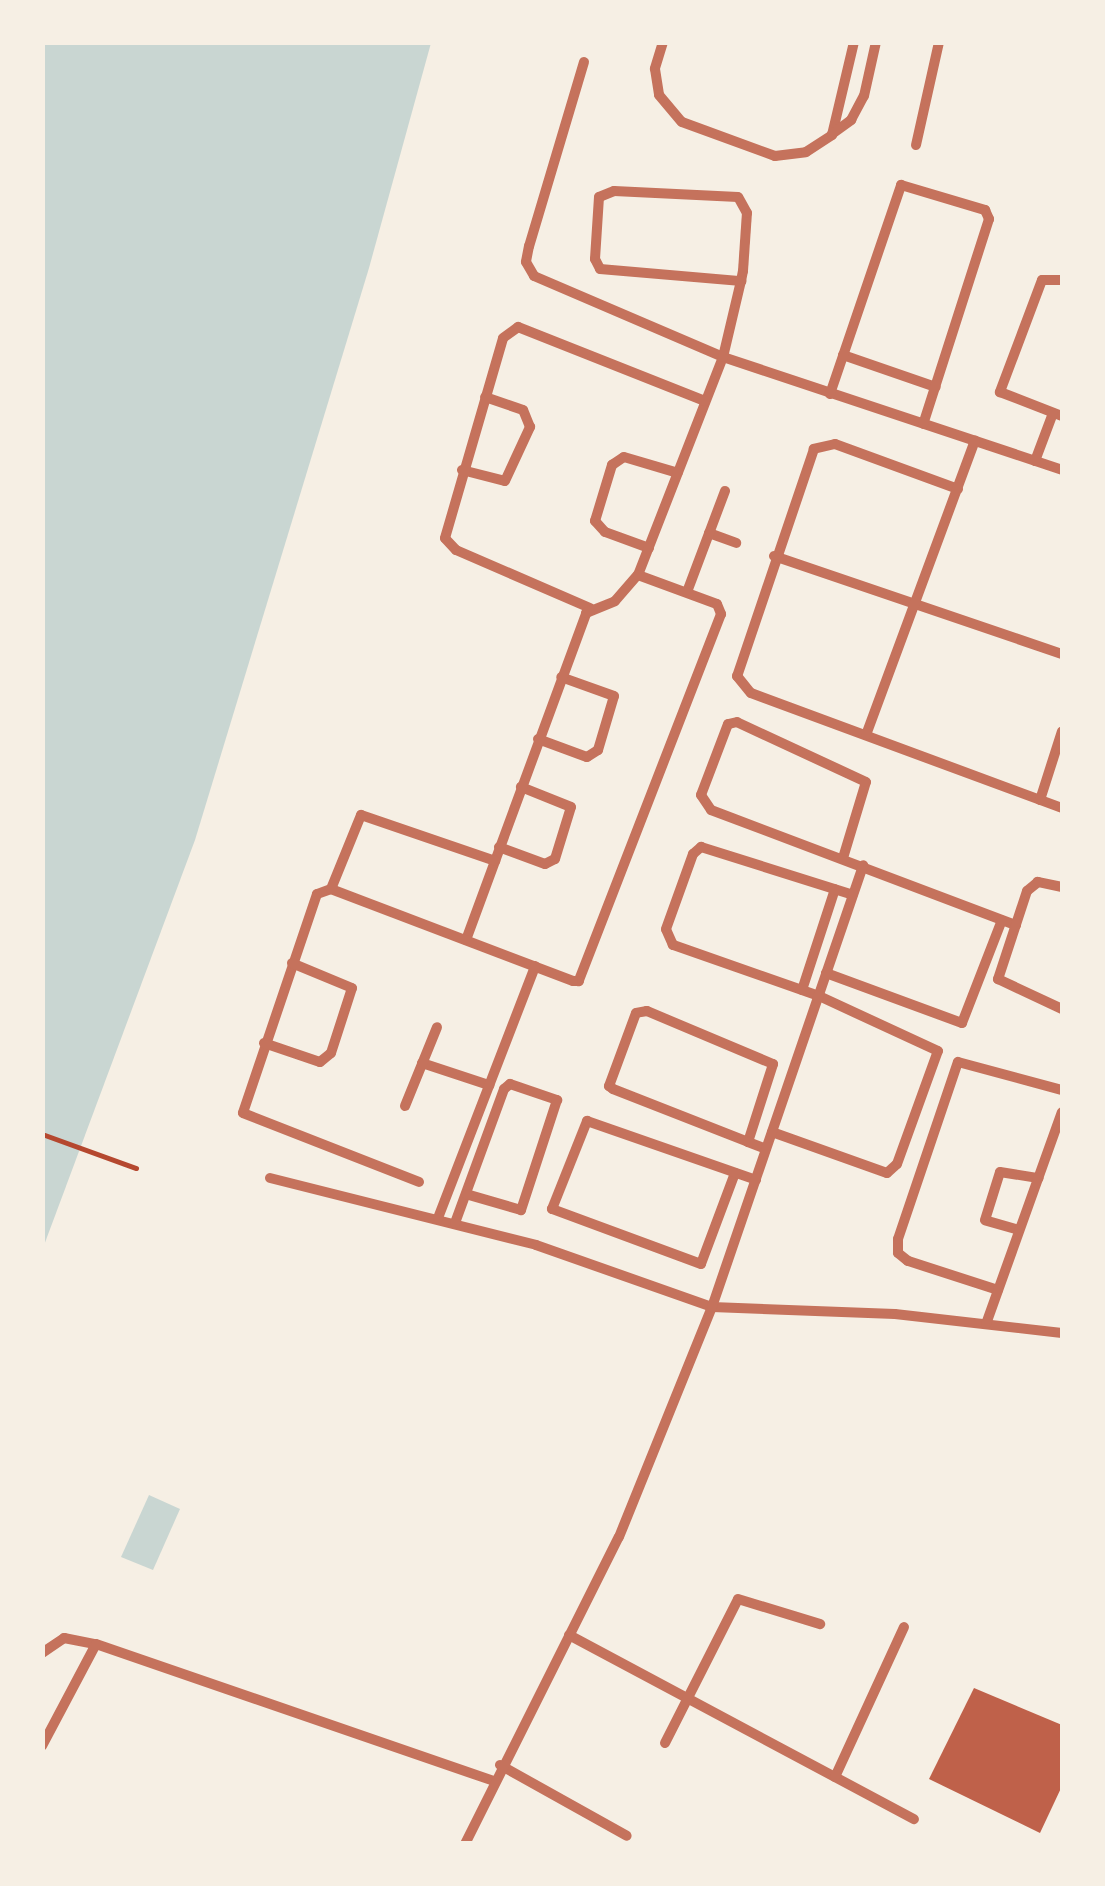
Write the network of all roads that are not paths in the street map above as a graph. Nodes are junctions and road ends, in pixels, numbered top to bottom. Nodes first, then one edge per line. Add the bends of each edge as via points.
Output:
1 (663, 42) edge
2 (854, 42) edge
3 (876, 42) edge
4 (939, 42) edge
5 (584, 62) dead end
6 (832, 135) junction
7 (916, 145) dead end
8 (1062, 280) edge
9 (741, 281) junction
10 (843, 355) junction
11 (723, 357) junction
12 (936, 387) junction
13 (830, 394) junction
14 (485, 397) junction
15 (705, 401) junction
16 (1058, 415) edge
17 (923, 424) junction
18 (975, 441) junction
19 (1036, 461) junction
20 (462, 470) junction
21 (1062, 470) edge
22 (678, 473) junction
23 (958, 489) junction
24 (725, 491) dead end
25 (709, 533) junction
26 (736, 543) dead end
27 (649, 548) junction
28 (774, 556) junction
29 (638, 575) junction
30 (687, 592) junction
31 (914, 606) junction
32 (590, 608) junction
33 (1062, 654) edge
34 (561, 677) junction
35 (1062, 730) edge
36 (866, 734) junction
37 (538, 739) junction
38 (521, 787) junction
39 (1040, 800) junction
40 (1062, 808) edge
41 (500, 847) junction
42 (843, 858) junction
43 (495, 861) junction
44 (863, 865) junction
45 (1062, 887) edge
46 (332, 889) junction
47 (835, 889) junction
48 (853, 895) junction
49 (1002, 920) junction
50 (1016, 925) junction
51 (466, 940) junction
52 (292, 963) junction
53 (535, 966) junction
54 (826, 974) junction
55 (802, 990) junction
56 (819, 996) junction
57 (1062, 1009) edge
58 (437, 1027) dead end
59 (264, 1043) junction
60 (422, 1064) junction
61 (489, 1085) junction
62 (1062, 1090) edge
63 (405, 1106) dead end
64 (1062, 1112) edge
65 (772, 1132) junction
66 (748, 1142) junction
67 (766, 1149) junction
68 (735, 1173) junction
69 (270, 1178) dead end
70 (1038, 1178) junction
71 (756, 1180) junction
72 (419, 1182) dead end
73 (466, 1194) junction
74 (438, 1218) junction
75 (455, 1223) junction
76 (1019, 1230) junction
77 (998, 1290) junction
78 (712, 1306) junction
79 (986, 1324) junction
80 (1062, 1333) edge
81 (820, 1624) dead end
82 (904, 1627) dead end
83 (570, 1635) junction
84 (96, 1644) junction
85 (42, 1653) edge
86 (686, 1697) junction
87 (665, 1743) dead end
88 (42, 1746) edge
89 (500, 1765) junction
90 (835, 1777) junction
91 (495, 1781) junction
92 (914, 1820) dead end
93 (627, 1836) dead end
94 (464, 1844) edge

1 - 6 street via 655,70 659,96 682,122 775,156 806,152
2 - 6 street
3 - 6 street via 864,96 852,120
4 - 7 street
5 - 11 street via 526,262 550,287
8 - 16 street via 1042,280 1000,392
9 - 9 street via 600,269 599,197 614,191 738,197 748,213
9 - 11 street
10 - 12 street
10 - 12 street via 901,185 985,210 989,219
10 - 13 street
11 - 13 street
11 - 15 street
12 - 17 street
13 - 17 street
14 - 15 street via 503,338 518,327
14 - 20 street
14 - 20 street via 523,410 530,428 505,482
15 - 22 street
16 - 19 street
17 - 18 street
18 - 19 street
18 - 23 street
19 - 21 street
20 - 32 street via 444,529 450,544
22 - 27 street
22 - 27 street via 624,457 612,465 596,521 605,532
23 - 28 street via 826,443 810,455
23 - 31 street
24 - 25 street
25 - 26 street
25 - 30 street
27 - 29 street
28 - 31 street
28 - 36 street via 737,676 751,693
29 - 30 street
29 - 32 street via 614,601
30 - 53 street via 717,604 721,614 587,972 573,981
31 - 33 street
31 - 36 street
32 - 34 street
34 - 37 street
34 - 37 street via 614,696 604,734 590,757
35 - 39 street
36 - 39 street
37 - 38 street
38 - 41 street
38 - 41 street via 571,806 555,858 545,864
39 - 40 street
41 - 43 street
42 - 42 street via 705,806 701,795 728,724 737,722 866,782
42 - 44 street
43 - 46 street via 361,815
43 - 51 street
44 - 48 street
44 - 49 street
45 - 50 street via 1032,886
46 - 51 street
46 - 52 street via 317,894
47 - 48 street
47 - 55 street
47 - 55 street via 701,847 666,929 673,945
48 - 54 street
49 - 50 street
49 - 54 street via 962,1023
50 - 57 street via 1000,984
51 - 53 street
52 - 59 street
52 - 59 street via 350,984 342,1024 324,1061
53 - 61 street
54 - 56 street
55 - 56 street
56 - 65 street
56 - 65 street via 934,1045 937,1065 897,1164 887,1173
58 - 60 street
59 - 72 street via 242,1106 247,1117
60 - 61 street
60 - 63 street
61 - 74 street
62 - 77 street via 958,1062 898,1240 898,1253 908,1261
64 - 70 street
65 - 67 street
66 - 66 street via 609,1086 636,1013 647,1011 773,1064
66 - 67 street
67 - 71 street
68 - 68 street via 586,1121 552,1209 701,1264
68 - 71 street
69 - 74 street
70 - 76 street
70 - 76 street via 1000,1172 985,1220
71 - 78 street
73 - 73 street via 507,1086 557,1100 522,1210
73 - 75 street
74 - 75 street
75 - 78 street
76 - 77 street
77 - 79 street
78 - 79 street
78 - 83 street via 620,1537
79 - 80 street
81 - 86 street via 738,1599
82 - 90 street
83 - 86 street
83 - 89 street
84 - 85 street via 64,1638
84 - 88 street
84 - 91 street
86 - 87 street
86 - 90 street
89 - 91 street
89 - 93 street
90 - 92 street
91 - 94 street

